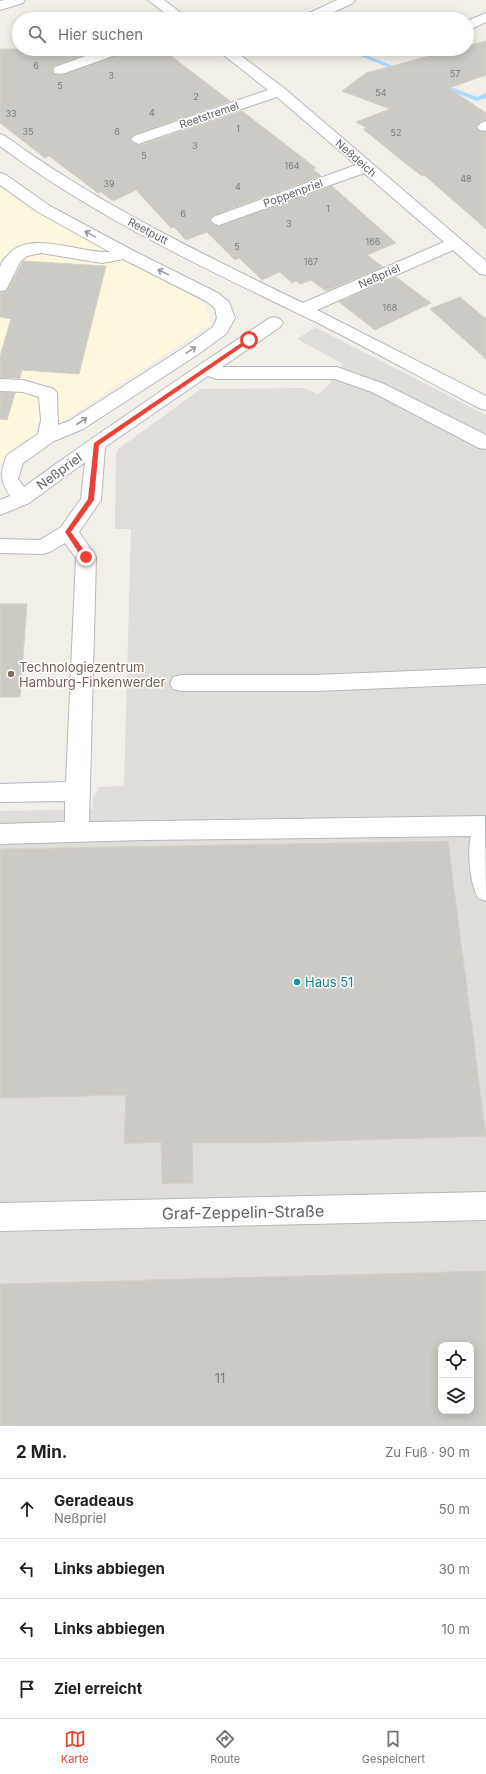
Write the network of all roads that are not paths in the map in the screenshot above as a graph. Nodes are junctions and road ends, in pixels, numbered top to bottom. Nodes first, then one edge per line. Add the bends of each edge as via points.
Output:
1 (18, 0) edge
2 (154, 0) edge
3 (348, 0) edge
4 (0, 6) edge
5 (172, 12) edge
6 (323, 12) edge
7 (486, 18) edge
8 (474, 23) edge
9 (99, 56) edge
10 (234, 56) edge
11 (60, 70) dead end
12 (279, 90) junction
13 (0, 139) edge
14 (139, 139) dead end
15 (366, 167) junction
16 (0, 178) edge
17 (219, 220) dead end
18 (455, 243) junction
19 (124, 253) junction
20 (486, 270) edge
21 (0, 286) edge
22 (304, 309) junction
23 (274, 323) dead end
24 (207, 368) junction
25 (0, 385) edge
26 (486, 404) edge
27 (47, 437) junction
28 (486, 443) edge
29 (96, 444) junction
30 (22, 498) junction
31 (0, 508) edge
32 (68, 532) junction
33 (0, 546) edge
34 (486, 676) edge
35 (181, 683) dead end
36 (77, 790) junction
37 (0, 793) edge
38 (486, 825) edge
39 (77, 832) junction
40 (0, 834) edge
41 (486, 891) edge
42 (486, 1206) edge
43 (0, 1218) edge

1 - 4 street
2 - 5 street
3 - 6 street
7 - 8 street
9 - 11 street
10 - 12 street, Neßdeich
12 - 14 street, Reetstremel
12 - 15 street, Neßdeich
13 - 22 street, Reetputt via 91,200 266,292
15 - 17 street, Poppenpriel
15 - 18 street, Neßdeich
19 -> 16 street via 44,209
18 - 20 street, Neßdeich
18 - 22 street, Neßpriel
19 - 21 street via 106,257 35,248 21,252 13,259
27 -> 19 street via 76,425 191,351 220,330 226,318 223,306 212,298
22 - 26 street, Reetputt
23 - 24 street, Neßpriel
24 - 28 street via 217,373 337,373 378,388
24 - 29 street, Neßpriel
25 - 27 street via 23,386 48,393 50,420
27 - 30 street via 14,460 8,480
29 - 30 street, Neßpriel
29 - 32 street via 91,500
30 - 31 street, Neßpriel
32 - 33 street via 43,547
32 - 36 street via 86,557
34 - 35 street via 315,683
36 - 37 street
36 - 39 street
38 - 39 street
38 - 41 street via 480,846
39 - 40 street
42 - 43 street, Graf-Zeppelin-Straße

